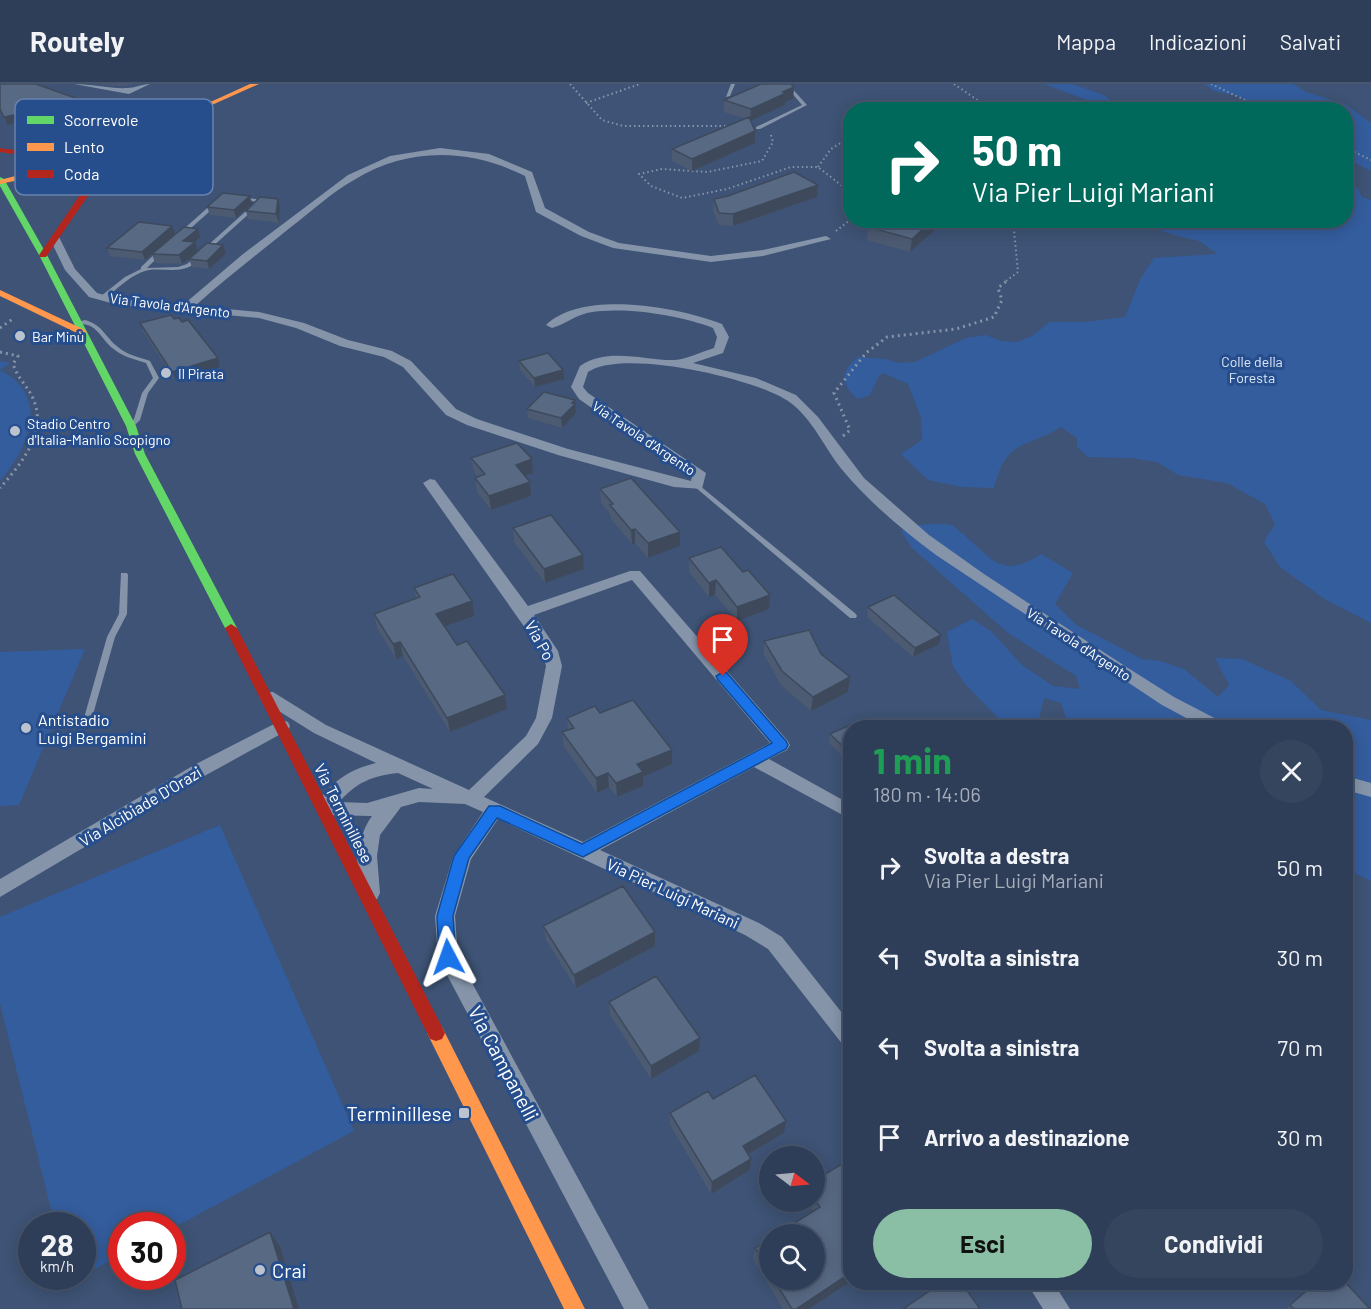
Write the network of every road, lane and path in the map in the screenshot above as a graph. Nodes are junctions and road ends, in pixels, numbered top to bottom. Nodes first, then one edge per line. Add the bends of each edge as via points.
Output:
1 (78, 84) edge
2 (146, 84) edge
3 (238, 84) edge
4 (256, 84) edge
5 (570, 84) edge
6 (640, 84) edge
7 (733, 84) edge
8 (786, 84) edge
9 (954, 84) edge
10 (1211, 84) edge
11 (225, 94) junction
12 (728, 96) edge
13 (209, 99) edge
14 (213, 99) edge
15 (980, 102) edge
16 (1249, 102) edge
17 (586, 104) junction
18 (213, 105) edge
19 (758, 128) junction
20 (843, 140) edge
21 (0, 150) edge
22 (1353, 151) edge
23 (15, 153) edge
24 (1371, 160) edge
25 (818, 167) junction
26 (2, 187) edge
27 (843, 187) edge
28 (85, 195) edge
29 (224, 197) edge
30 (234, 198) edge
31 (1013, 228) edge
32 (55, 239) junction
33 (826, 239) dead end
34 (174, 240) edge
35 (166, 247) edge
36 (43, 255) junction
37 (144, 270) junction
38 (0, 287) edge
39 (0, 293) edge
40 (103, 297) junction
41 (64, 298) junction
42 (186, 308) junction
43 (15, 317) dead end
44 (552, 326) dead end
45 (79, 327) junction
46 (0, 328) edge
47 (0, 352) edge
48 (668, 363) junction
49 (131, 426) junction
50 (832, 447) junction
51 (430, 483) dead end
52 (697, 486) junction
53 (0, 488) edge
54 (124, 575) dead end
55 (525, 613) junction
56 (853, 616) dead end
57 (267, 696) junction
58 (1205, 720) edge
59 (86, 725) dead end
60 (282, 726) junction
61 (754, 759) junction
62 (402, 766) junction
63 (1353, 785) edge
64 (1371, 790) edge
65 (471, 799) junction
66 (393, 804) junction
67 (324, 808) junction
68 (843, 808) edge
69 (495, 810) junction
70 (583, 851) junction
71 (0, 889) edge
72 (370, 901) junction
73 (843, 1029) edge
74 (1044, 1290) edge
75 (575, 1309) edge
76 (637, 1309) edge
77 (1058, 1309) edge

1 - 2 street via 129,91
3 - 11 main road
4 - 11 main road
5 - 17 path
6 - 17 path
7 - 12 lane
8 - 19 lane via 805,105
9 - 15 path
10 - 16 path
11 - 13 main road
11 - 14 main road
11 - 18 main road
17 - 19 path via 602,120 623,126
19 - 25 path via 770,129 773,142 762,161 707,172 662,169 639,174 651,186 682,198 727,189 791,167
20 - 25 path
21 - 23 main road
22 - 24 path
25 - 27 path
26 - 36 main road, Via Terminillese
28 - 32 main road
29 - 34 lane
30 - 37 lane via 258,203 184,268
31 - 50 path via 1018,272 998,288 1002,300 994,316 956,329 887,337 866,353 834,393 850,430
32 - 36 main road
32 - 40 street, Via Tavola d'Argento via 70,270 93,294
33 - 42 street via 711,259 617,246 540,210 529,174 509,162 474,153 418,153 391,159 350,178 218,278
35 - 37 lane
36 - 41 main road, Via Terminillese
37 - 40 lane
38 - 41 main road via 38,304
39 - 45 main road
40 - 42 street, Via Tavola d'Argento
41 - 45 main road, Via Terminillese
42 - 52 street, Via Tavola d'Argento via 259,315 388,354 407,364 451,412 472,422 635,473
43 - 46 path
44 - 48 street via 585,310 600,309 687,316 718,326 723,337 718,350
45 - 49 main road, Via Terminillese
45 - 49 lane via 86,321 92,324 119,352 148,362 156,378
47 - 53 path via 18,356 13,364 15,372 34,398 38,423 31,447
48 - 50 street, Via Tavola d'Argento via 774,388 808,414
48 - 52 street, Via Tavola d'Argento via 598,361 585,367 577,387 583,396 699,473
49 - 57 main road, Via Terminillese via 140,454
50 - 58 street, Via Tavola d'Argento via 891,512 966,570 1153,692
51 - 55 street, Via Po
52 - 56 lane
54 - 59 lane via 123,614 111,638
55 - 61 street via 635,574 781,745
55 - 65 street, Via Po via 550,651 554,666 544,718 532,740
57 - 60 main road, Via Terminillese
57 - 62 street, Via Pier Luigi Mariani via 320,729
60 - 67 main road, Via Terminillese
60 - 71 street, Via Alcibiade D'Orazi
61 - 68 street
61 - 70 street
62 - 65 street, Via Pier Luigi Mariani
62 - 67 street via 370,769 354,776
63 - 64 street
65 - 66 street via 419,795
65 - 69 street, Via Pier Luigi Mariani
66 - 67 street via 367,810
66 - 72 street via 371,828
67 - 72 main road, Via Terminillese
69 - 70 street, Via Pier Luigi Mariani
69 - 76 street, Via Campanelli via 462,856 445,916 448,957
70 - 73 street, Via Pier Luigi Mariani via 775,943
72 - 75 main road, Via Terminillese
74 - 77 street

